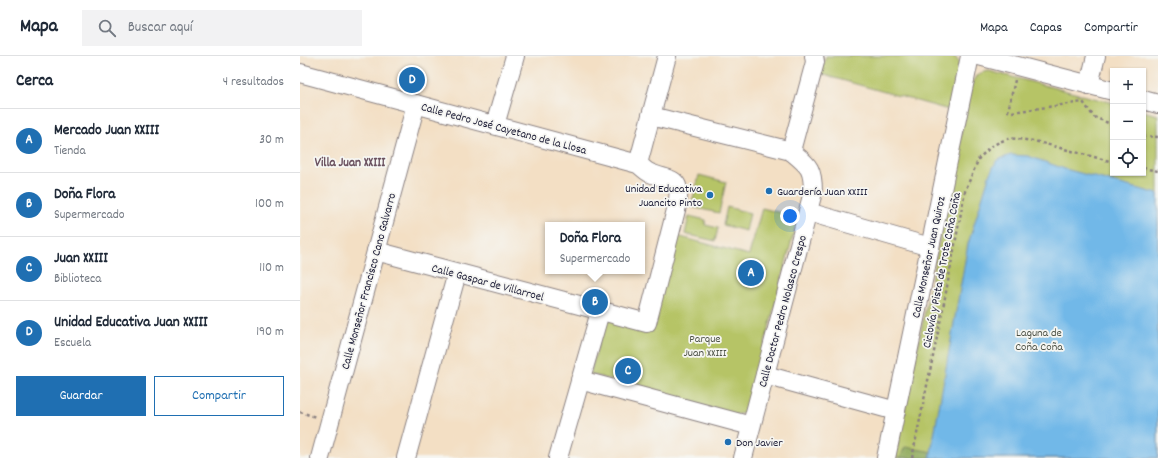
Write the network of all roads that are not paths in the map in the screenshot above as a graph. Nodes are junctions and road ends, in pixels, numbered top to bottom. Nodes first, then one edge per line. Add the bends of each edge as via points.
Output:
1 (515, 56) edge
2 (667, 56) edge
3 (814, 56) edge
4 (970, 56) edge
5 (979, 56) edge
6 (1096, 56) edge
7 (300, 73) edge
8 (1089, 85) junction
9 (1110, 90) edge
10 (1146, 101) edge
11 (416, 104) junction
12 (1158, 104) edge
13 (651, 116) junction
14 (495, 125) junction
15 (791, 150) junction
16 (638, 164) junction
17 (808, 212) junction
18 (930, 247) junction
19 (376, 251) junction
20 (457, 273) junction
21 (600, 312) junction
22 (765, 374) junction
23 (580, 380) junction
24 (896, 411) junction
25 (751, 426) junction
26 (320, 458) edge
27 (406, 458) edge
28 (558, 458) edge
29 (743, 458) edge
30 (886, 458) edge

1 - 14 street
2 - 13 street
3 - 15 street via 815,62
4 - 18 street, Calle Monseñor Juan Quiroz
5 - 8 street
6 - 8 street
7 - 11 street, Calle Pedro José Cayetano de la Llosa
8 - 9 street
10 - 12 street
11 - 14 street, Calle Pedro José Cayetano de la Llosa
11 - 19 street, Calle Monseñor Francisco Cano Galvarro
13 - 15 street
13 - 16 street
14 - 16 street, Calle Pedro José Cayetano de la Llosa
15 - 17 street, Calle Doctor Pedro Nolasco Crespo via 810,169 813,177 813,192
16 - 21 street, Calle Pedro José Cayetano de la Llosa via 648,172 673,180 678,186 679,195 647,324
17 - 18 street
17 - 22 street, Calle Doctor Pedro Nolasco Crespo
18 - 24 street, Calle Monseñor Juan Quiroz
19 - 20 street, Calle Gaspar de Villarroel
19 - 26 street, Calle Monseñor Francisco Cano Galvarro
20 - 21 street, Calle Gaspar de Villarroel
20 - 27 street
21 - 23 street
22 - 24 street
22 - 25 street, Calle Doctor Pedro Nolasco Crespo
23 - 25 street
23 - 28 street
24 - 30 street, Calle Monseñor Juan Quiroz
25 - 29 street, Calle Doctor Pedro Nolasco Crespo

